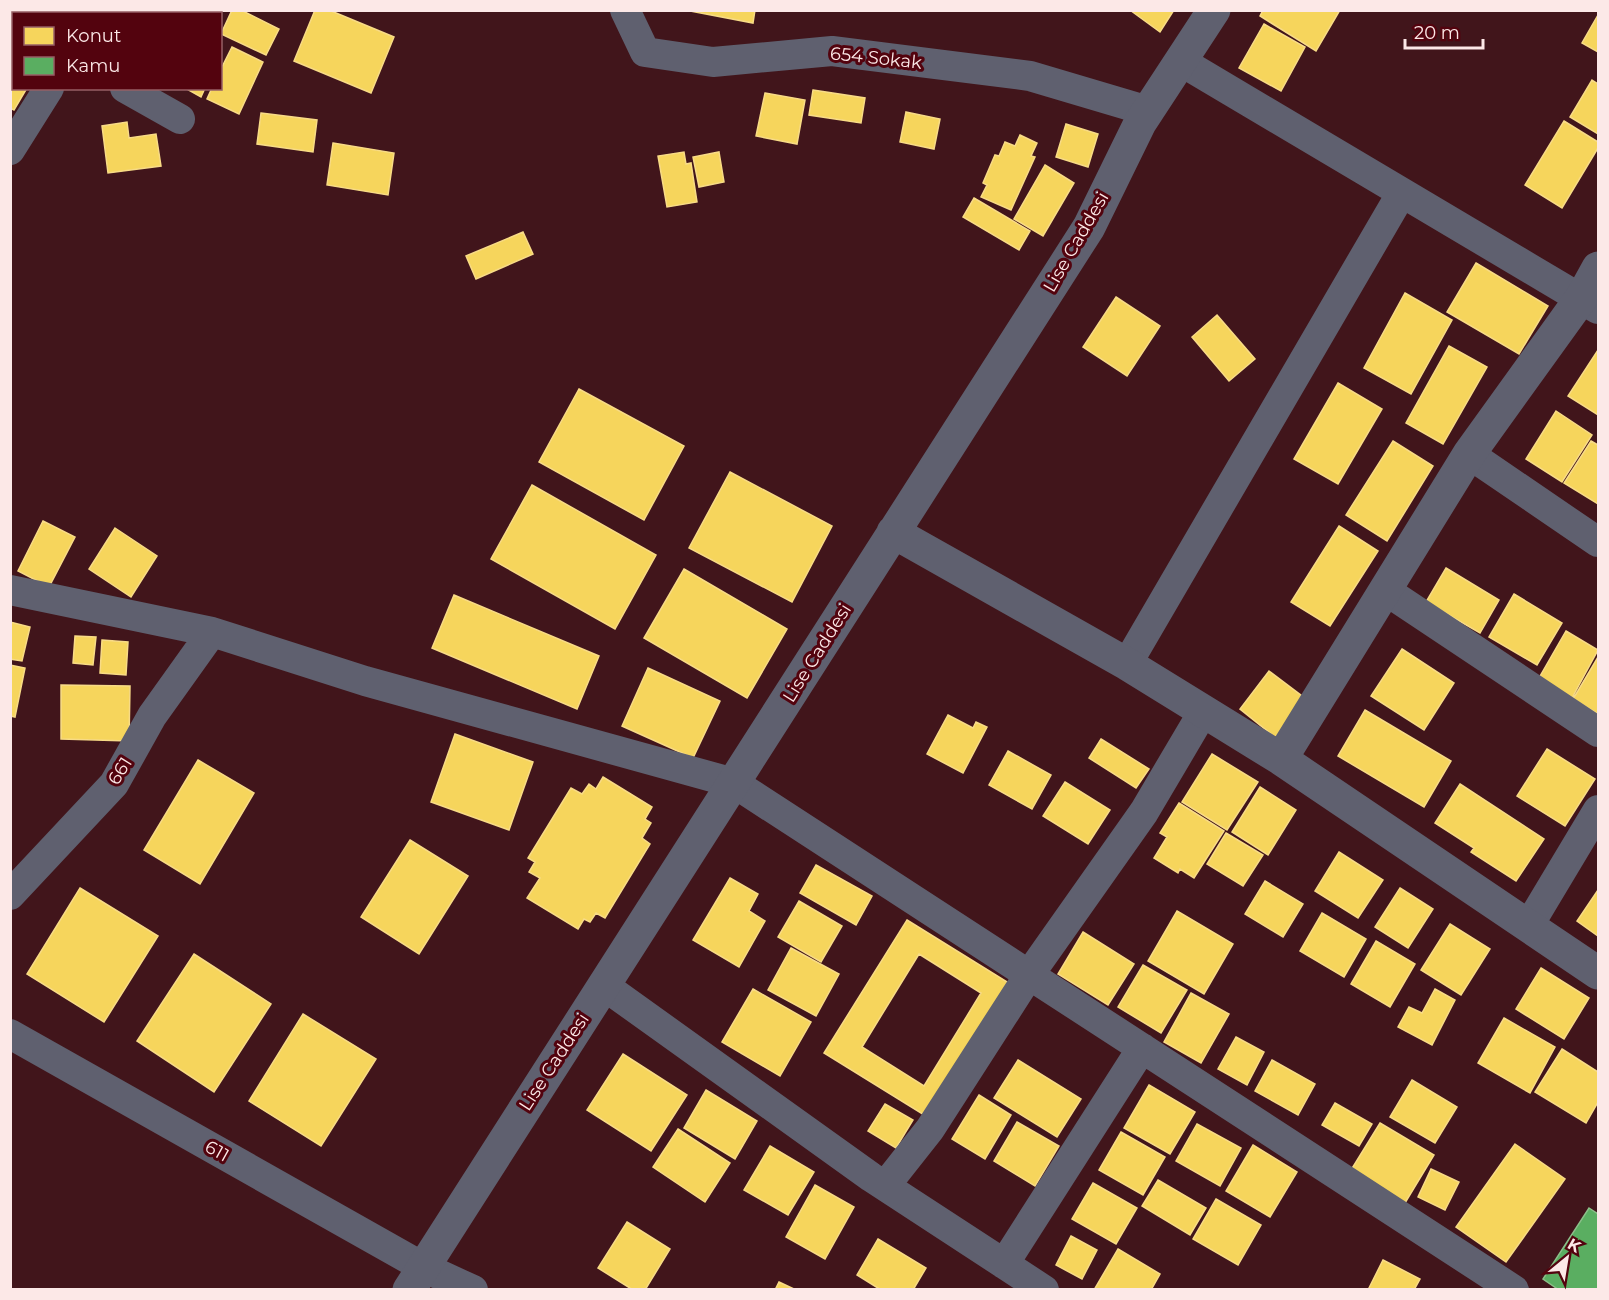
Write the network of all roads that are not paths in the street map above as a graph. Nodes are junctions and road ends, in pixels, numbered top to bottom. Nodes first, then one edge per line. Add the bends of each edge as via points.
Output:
1 (625, 10) edge
2 (1214, 10) edge
3 (1182, 62) junction
4 (48, 90) edge
5 (129, 90) edge
6 (1148, 111) junction
7 (180, 119) dead end
8 (10, 150) edge
9 (1401, 194) junction
10 (1599, 268) edge
11 (1590, 303) edge
12 (1469, 454) junction
13 (893, 532) junction
14 (1599, 542) edge
15 (10, 590) edge
16 (1385, 590) junction
17 (212, 632) junction
18 (1127, 664) junction
19 (1203, 712) junction
20 (1599, 732) edge
21 (1281, 759) junction
22 (734, 783) junction
23 (1599, 810) edge
24 (10, 895) edge
25 (1529, 925) junction
26 (1599, 973) edge
27 (1029, 975) junction
28 (603, 985) junction
29 (10, 1034) edge
30 (1142, 1048) junction
31 (885, 1186) junction
32 (1004, 1264) junction
33 (416, 1278) edge
34 (473, 1290) edge
35 (1044, 1290) edge
36 (1514, 1290) edge

1 - 6 street, 654 Sokak via 645,52 713,62 832,51 1030,76
2 - 3 street, Lise Caddesi
3 - 6 street, Lise Caddesi
3 - 9 street
4 - 8 street
5 - 7 street
6 - 13 street, Lise Caddesi via 1089,227
9 - 11 street
9 - 18 street
10 - 11 street
11 - 12 street
12 - 14 street
12 - 16 street
13 - 18 street
13 - 22 street, Lise Caddesi
15 - 17 street
16 - 20 street
16 - 21 street
17 - 22 street via 365,681
17 - 24 street, 661 via 152,716 114,784
18 - 19 street
19 - 21 street
19 - 27 street via 1144,812
21 - 25 street
22 - 27 street
22 - 28 street, Lise Caddesi
23 - 25 street
25 - 26 street
27 - 30 street
27 - 31 street via 930,1129
28 - 31 street
28 - 33 street, Lise Caddesi
29 - 33 street, 611
30 - 32 street
30 - 36 street
31 - 32 street
32 - 35 street
33 - 34 street, 611

